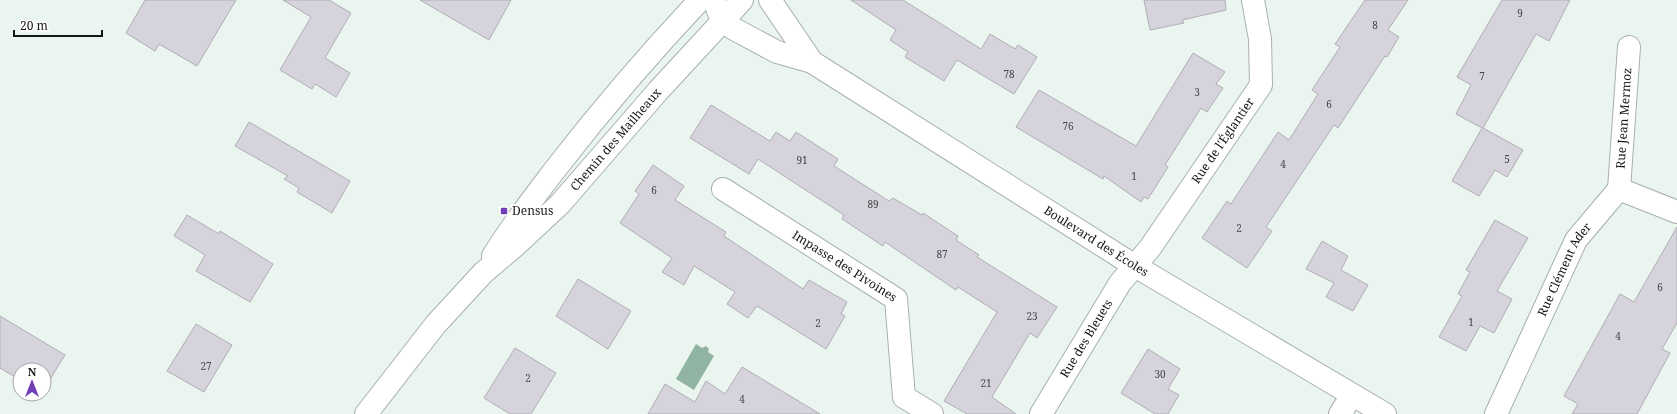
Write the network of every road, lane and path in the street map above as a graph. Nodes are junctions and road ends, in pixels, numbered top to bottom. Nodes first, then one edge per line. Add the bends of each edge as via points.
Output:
1 (742, 0) edge
2 (770, 0) edge
3 (1253, 0) edge
4 (699, 1) edge
5 (722, 21) junction
6 (1630, 47) dead end
7 (812, 62) junction
8 (723, 189) dead end
9 (1619, 189) junction
10 (1677, 212) edge
11 (1135, 266) junction
12 (483, 273) junction
13 (1352, 395) junction
14 (366, 414) edge
15 (932, 414) edge
16 (1041, 414) edge
17 (1340, 414) edge
18 (1385, 414) edge
19 (1496, 414) edge

1 - 5 street, Chemin des Mailheaux
2 - 7 street, Boulevard des Écoles
3 - 11 street, Rue de l'Églantier via 1260,39 1261,85 1150,248
4 - 5 street, Boulevard des Écoles
4 - 12 street, Chemin des Mailheaux via 582,134 513,226
5 - 7 street, Boulevard des Écoles via 777,52
5 - 12 street, Chemin des Mailheaux via 560,204
6 - 9 street, Rue Jean Mermoz
7 - 11 street, Boulevard des Écoles
8 - 15 street, Impasse des Pivoines via 896,299 904,397
9 - 10 street
9 - 19 street, Rue Clément Ader via 1576,240
11 - 13 street, Boulevard des Écoles
11 - 16 street, Rue des Bleuets via 1120,283
12 - 14 street, Chemin des Mailheaux via 431,330
13 - 17 street
13 - 18 street, Boulevard des Écoles

